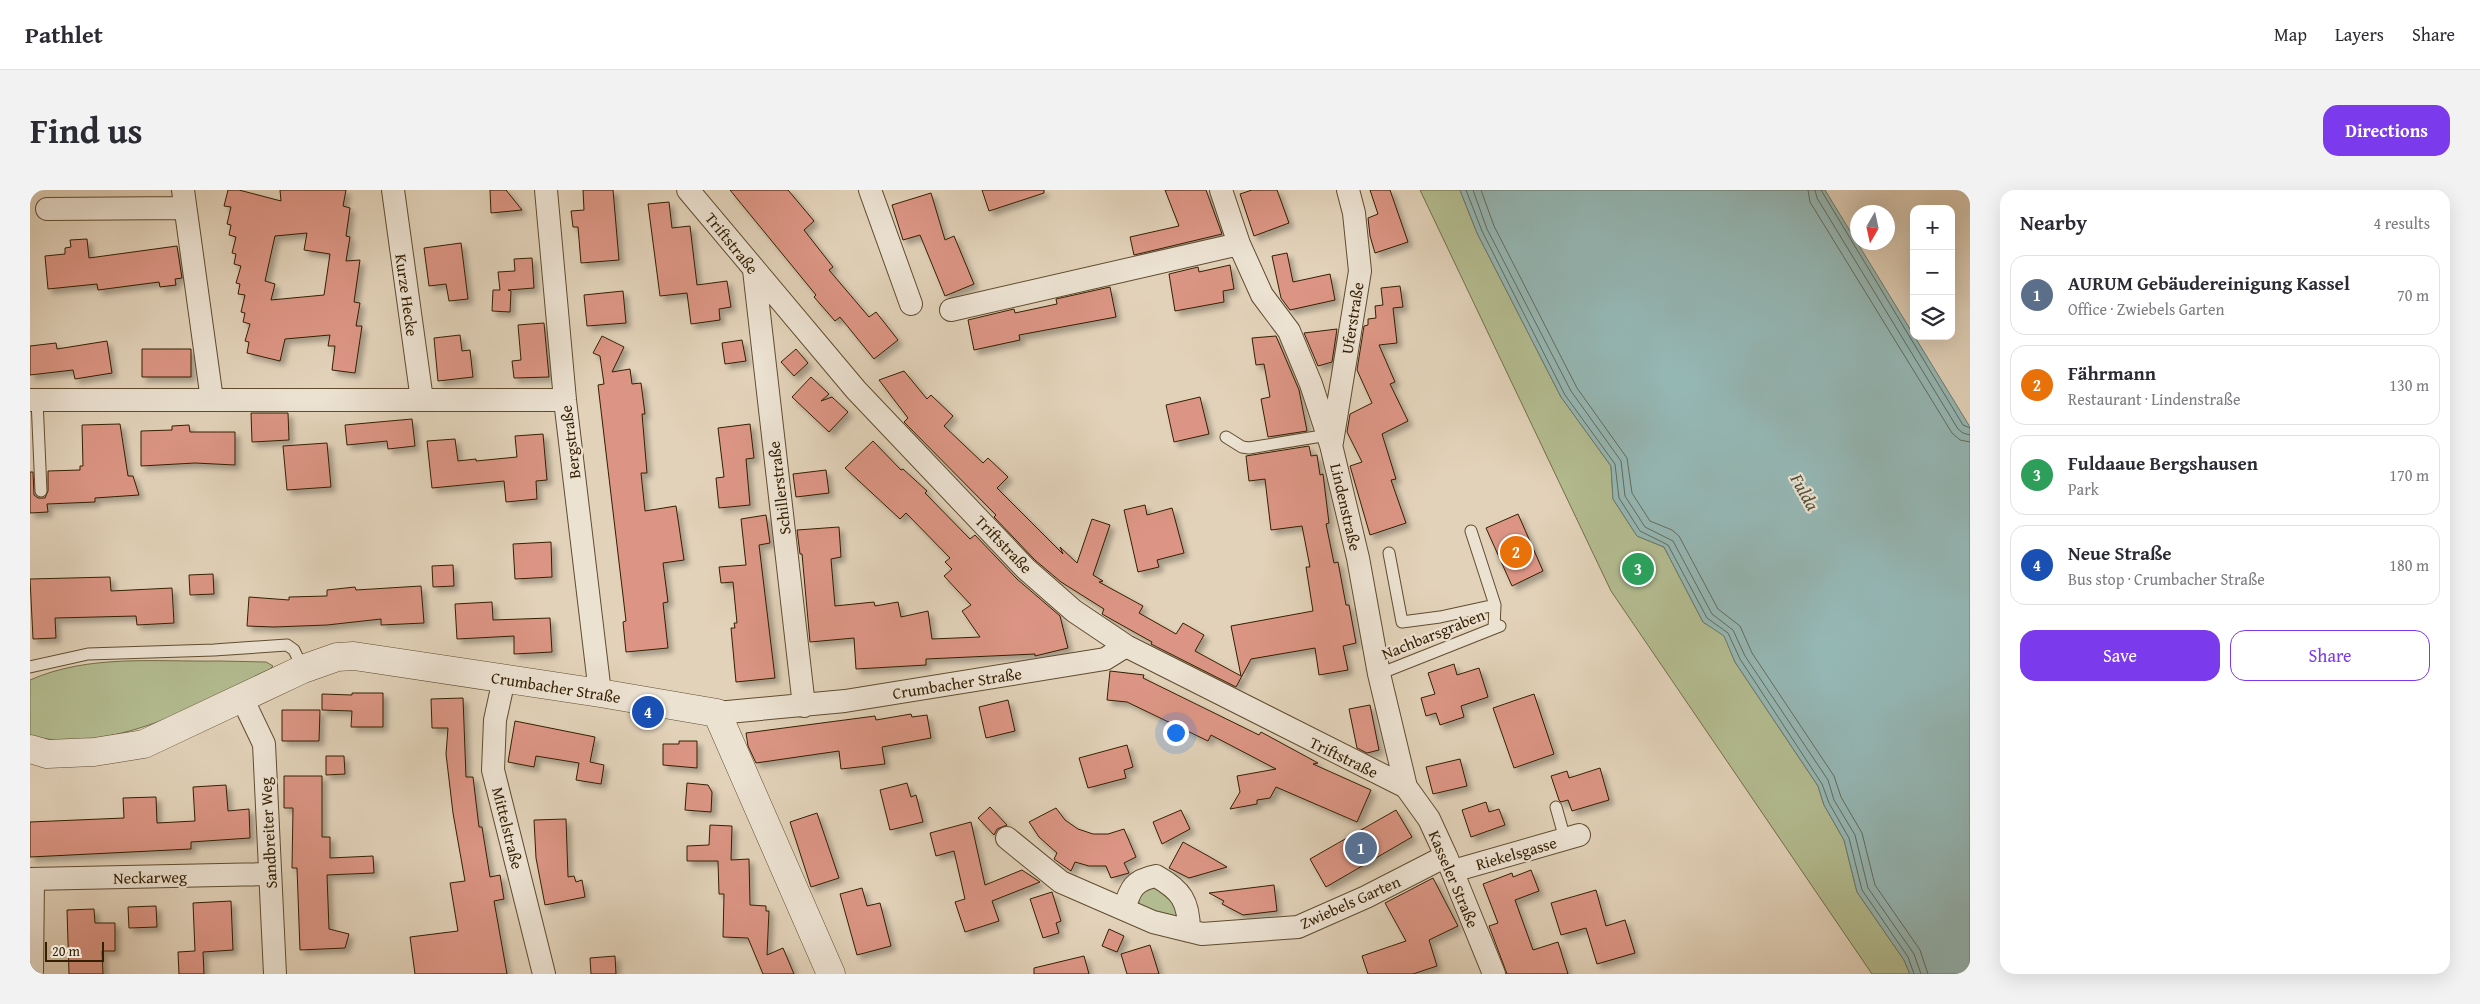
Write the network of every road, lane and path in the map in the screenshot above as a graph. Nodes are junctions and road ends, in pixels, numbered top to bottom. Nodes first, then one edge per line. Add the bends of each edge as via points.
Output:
1 (393, 190) edge
2 (546, 190) edge
3 (688, 190) edge
4 (870, 190) edge
5 (1221, 190) edge
6 (1348, 190) edge
7 (184, 199) edge
8 (47, 209) dead end
9 (1239, 244) junction
10 (754, 270) junction
11 (911, 304) dead end
12 (951, 310) dead end
13 (33, 400) edge
14 (212, 400) junction
15 (422, 400) junction
16 (565, 400) junction
17 (1226, 437) dead end
18 (1330, 440) junction
19 (41, 491) dead end
20 (1471, 531) dead end
21 (1389, 553) dead end
22 (1495, 605) junction
23 (1126, 646) junction
24 (30, 667) edge
25 (303, 669) junction
26 (1379, 674) junction
27 (504, 679) junction
28 (600, 693) junction
29 (242, 698) junction
30 (804, 706) junction
31 (716, 713) junction
32 (30, 749) edge
33 (1406, 788) junction
34 (1556, 806) dead end
35 (1572, 837) joint
36 (1007, 838) dead end
37 (1450, 863) junction
38 (270, 874) junction
39 (31, 879) edge
40 (1124, 910) junction
41 (1188, 931) junction
42 (32, 974) edge
43 (275, 974) edge
44 (544, 974) edge
45 (831, 974) edge
46 (1494, 974) edge

1 - 15 street, Kurze Hecke
2 - 16 street, Bergstraße
3 - 10 street, Triftstraße
4 - 11 street
5 - 9 street, Lindenstraße
6 - 18 street, Uferstraße via 1354,213 1360,271
7 - 8 street
7 - 14 street
9 - 12 street
9 - 18 street, Lindenstraße via 1262,295 1289,330
10 - 23 street, Triftstraße via 856,390 1026,568 1074,611
10 - 30 street, Schillerstraße
13 - 14 street
13 - 19 lane
14 - 15 street
15 - 16 street
16 - 28 street, Bergstraße
17 - 18 lane via 1249,448
18 - 26 street, Lindenstraße via 1358,558
20 - 22 lane
21 - 22 lane via 1402,622
22 - 26 lane, Nachbarsgraben via 1497,627
23 - 30 street, Crumbacher Straße via 1105,659
23 - 33 street, Triftstraße
24 - 25 lane via 88,654 287,645 294,650
25 - 27 street, Crumbacher Straße via 337,657 354,656
25 - 29 street, Crumbacher Straße
26 - 33 street, Lindenstraße
27 - 28 street, Crumbacher Straße
27 - 44 street, Mittelstraße via 495,720 493,770
28 - 31 street, Crumbacher Straße
29 - 32 street, Crumbacher Straße via 144,744 94,752 47,754
29 - 38 street, Sandbreiter Weg via 264,744
30 - 31 street, Crumbacher Straße
31 - 45 street
33 - 37 street, Kasseler Straße via 1429,819
34 - 35 lane
35 - 37 street, Riekelsgasse
36 - 40 street, Zwiebels Garten via 1061,882
37 - 41 street, Zwiebels Garten via 1298,928 1202,934
37 - 46 street, Kasseler Straße
38 - 39 street, Neckarweg
38 - 43 street, Sandbreiter Weg
39 - 42 street
40 - 41 street, Zwiebels Garten
40 - 41 street via 1132,889 1142,878 1156,876 1169,883 1185,900 1189,912

